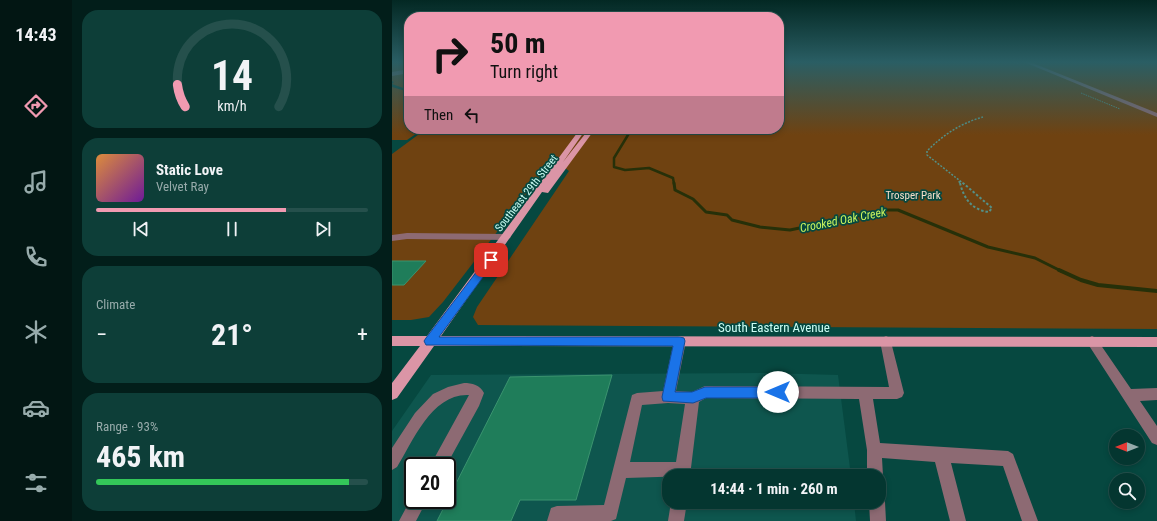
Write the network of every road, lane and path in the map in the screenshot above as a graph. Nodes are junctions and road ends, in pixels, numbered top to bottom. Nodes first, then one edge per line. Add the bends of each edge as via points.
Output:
1 (1086, 86) edge
2 (1157, 115) edge
3 (983, 117) dead end
4 (579, 134) edge
5 (588, 134) edge
6 (959, 181) junction
7 (506, 237) junction
8 (392, 238) edge
9 (481, 272) junction
10 (392, 341) edge
11 (430, 341) junction
12 (680, 341) junction
13 (886, 341) junction
14 (1092, 341) junction
15 (1157, 342) edge
16 (865, 392) junction
17 (392, 394) edge
18 (1128, 394) junction
19 (1157, 394) edge
20 (668, 397) junction
21 (693, 398) junction
22 (1157, 438) edge
23 (874, 450) junction
24 (941, 455) junction
25 (443, 457) edge
26 (392, 462) edge
27 (684, 469) edge
28 (875, 469) edge
29 (620, 470) junction
30 (662, 472) edge
31 (413, 509) edge
32 (678, 509) edge
33 (877, 509) edge
34 (407, 521) edge
35 (555, 521) edge
36 (676, 521) edge
37 (878, 521) edge
38 (958, 521) edge
39 (1030, 521) edge

1 - 2 street
3 - 6 path via 947,134 927,151 927,155 933,161
4 - 7 main road, Southeast 29th Street
5 - 9 main road, Southeast 29th Street
6 - 6 path via 963,195 972,206 989,212 992,208 987,202
7 - 8 street
7 - 9 main road, Southeast 29th Street
9 - 11 main road, Southeast 29th Street
10 - 11 main road, South Eastern Avenue
11 - 12 main road, South Eastern Avenue
11 - 17 main road, Southeast 29th Street
12 - 13 main road, South Eastern Avenue
12 - 20 street
13 - 14 main road, South Eastern Avenue
13 - 16 street via 897,393
14 - 15 main road, South Eastern Avenue
14 - 18 street
16 - 21 street via 705,392
16 - 23 street
18 - 19 street
18 - 22 street
20 - 21 street
20 - 29 street via 637,399
21 - 27 street
23 - 24 street
23 - 28 street
24 - 38 street
24 - 39 street via 1008,459
25 - 26 street via 474,402 477,393 470,389 444,393 433,401
29 - 30 street
29 - 35 street via 610,513 557,514
31 - 34 street
32 - 36 street
33 - 37 street

